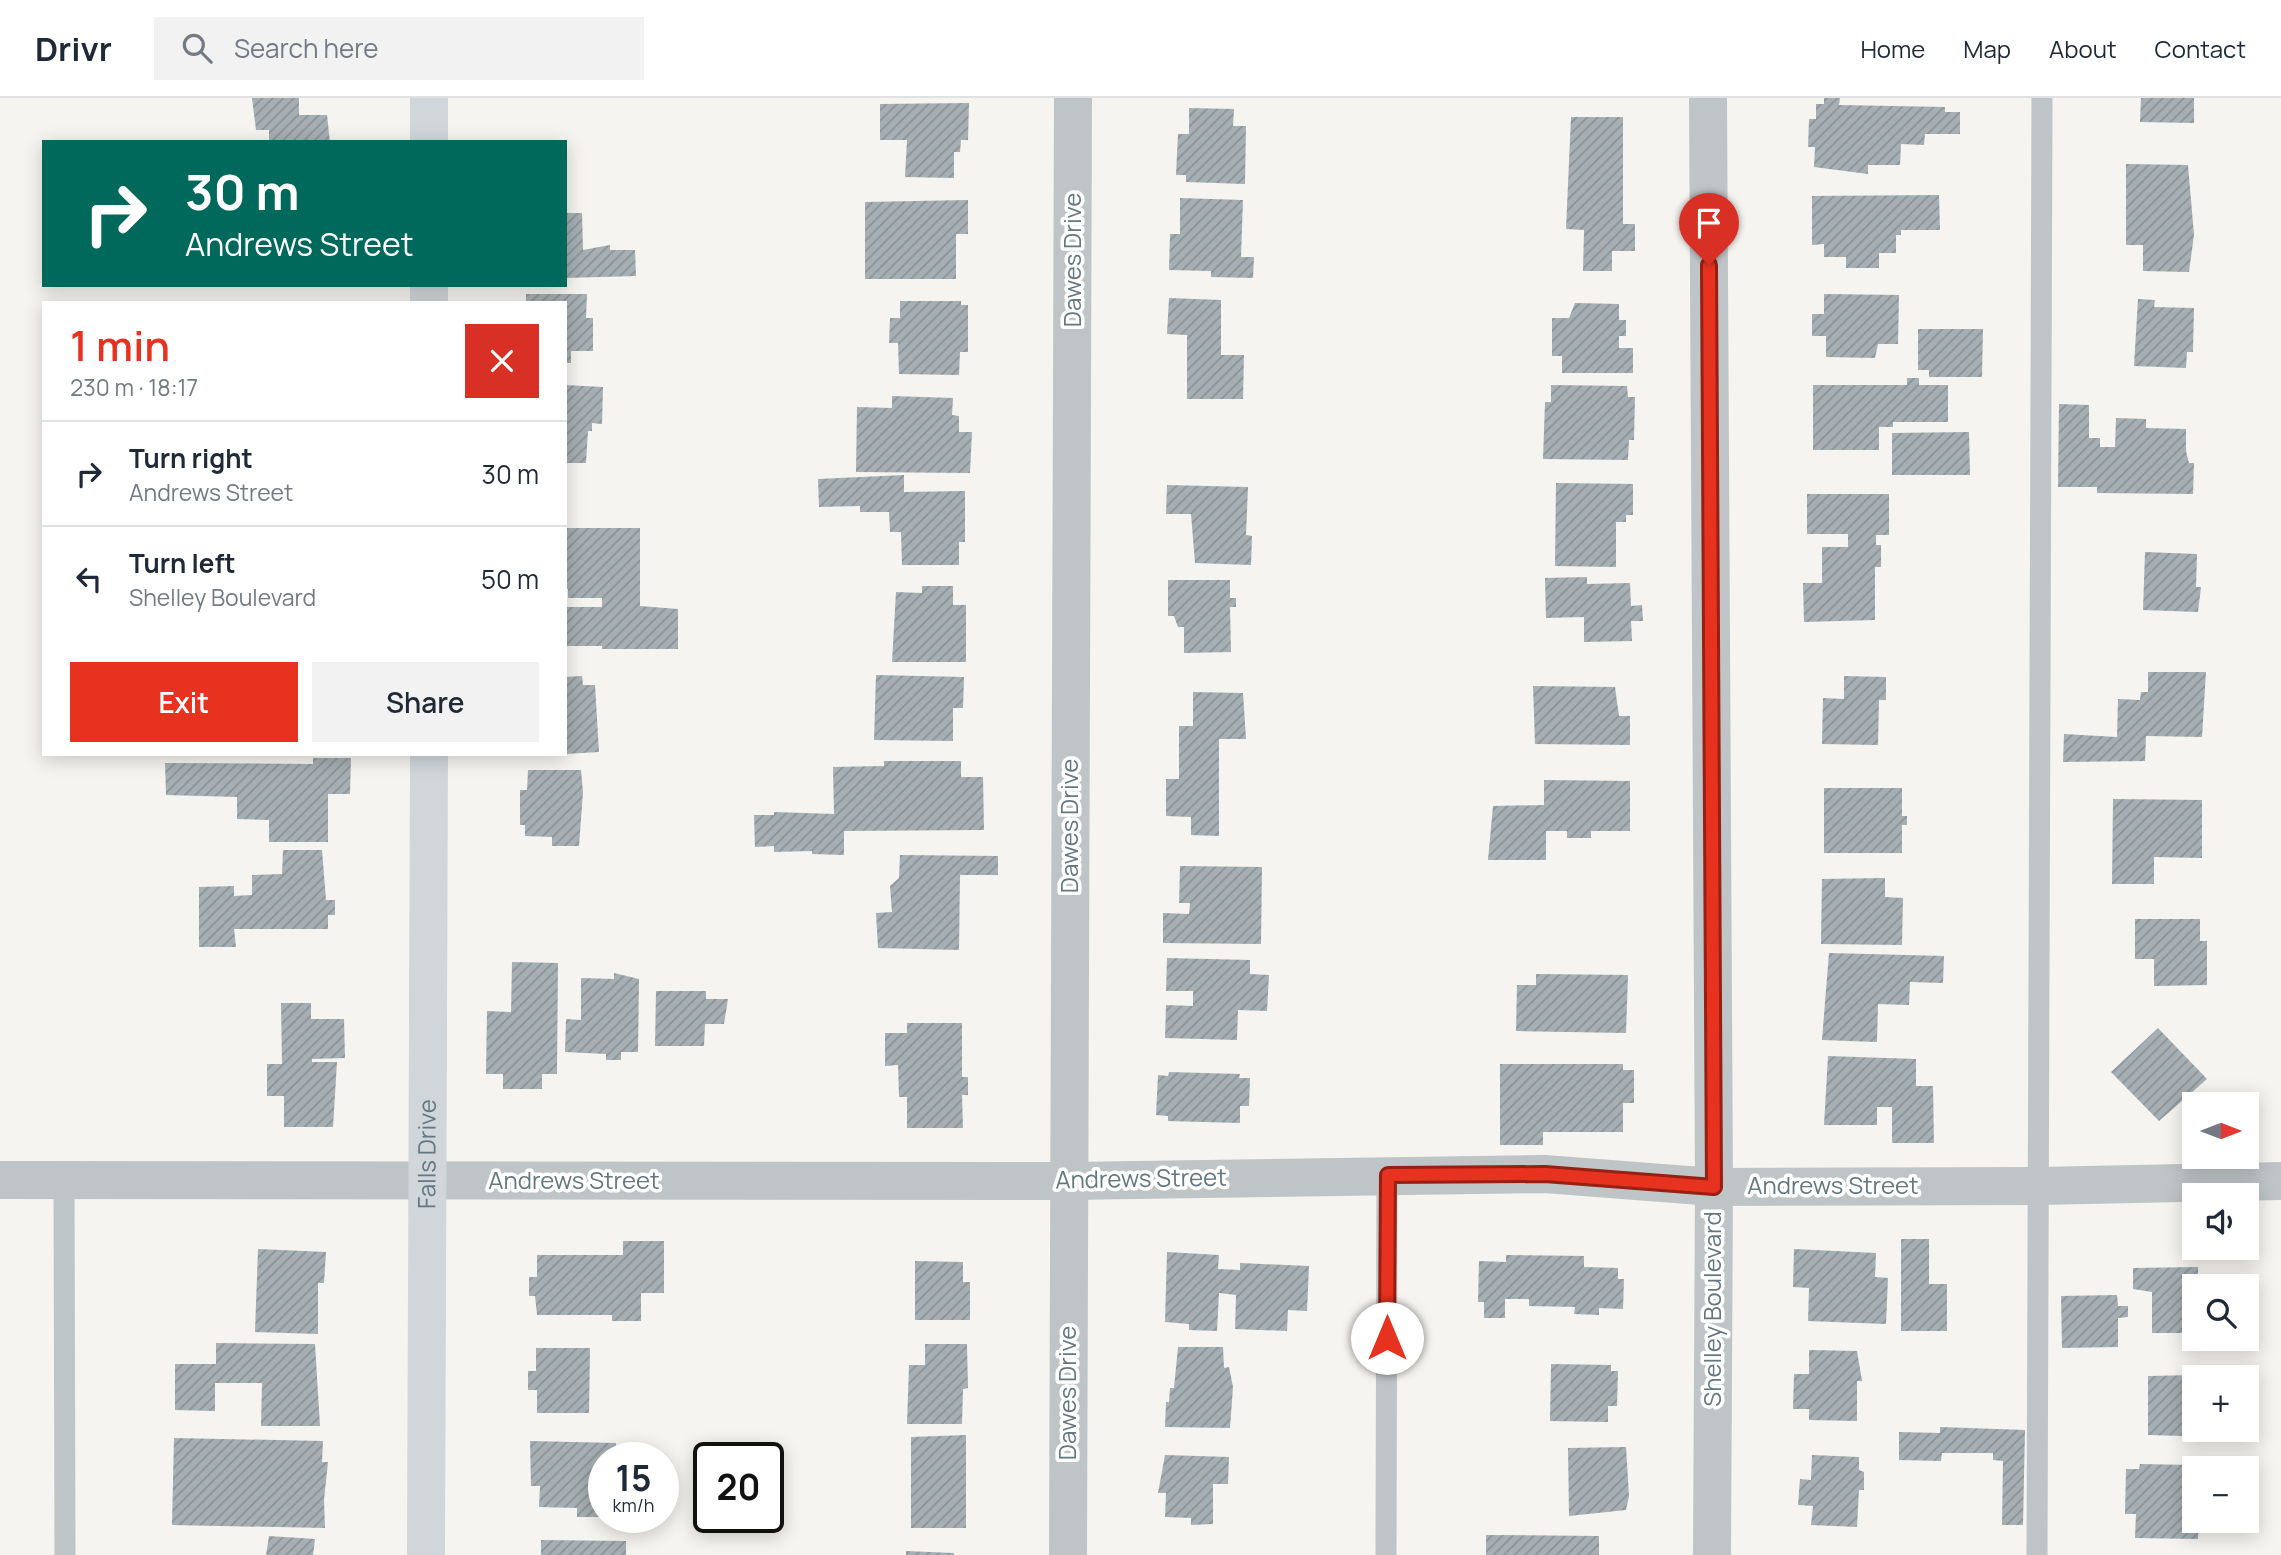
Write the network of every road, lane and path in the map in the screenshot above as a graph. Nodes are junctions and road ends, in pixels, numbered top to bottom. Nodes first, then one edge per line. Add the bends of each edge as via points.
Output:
1 (429, 98) edge
2 (1073, 98) edge
3 (1708, 98) edge
4 (2042, 98) edge
5 (429, 140) edge
6 (429, 756) edge
7 (1388, 1175) junction
8 (0, 1180) edge
9 (64, 1180) junction
10 (429, 1181) junction
11 (1069, 1181) junction
12 (2281, 1181) edge
13 (2038, 1186) junction
14 (1714, 1187) junction
15 (65, 1555) edge
16 (426, 1555) edge
17 (1068, 1555) edge
18 (1385, 1555) edge
19 (1712, 1555) edge
20 (2037, 1555) edge

1 - 5 street
2 - 11 street, Dawes Drive
3 - 14 street, Shelley Boulevard
4 - 13 lane
6 - 10 street, Falls Drive
7 - 11 street, Andrews Street
7 - 14 street, Andrews Street via 1545,1174
7 - 18 lane
8 - 9 street, Andrews Street
9 - 10 street, Andrews Street
9 - 15 lane
10 - 11 street, Andrews Street
10 - 16 street, Falls Drive
11 - 17 street, Dawes Drive
12 - 13 street, Andrews Street
13 - 14 street, Andrews Street
13 - 20 lane
14 - 19 street, Shelley Boulevard

